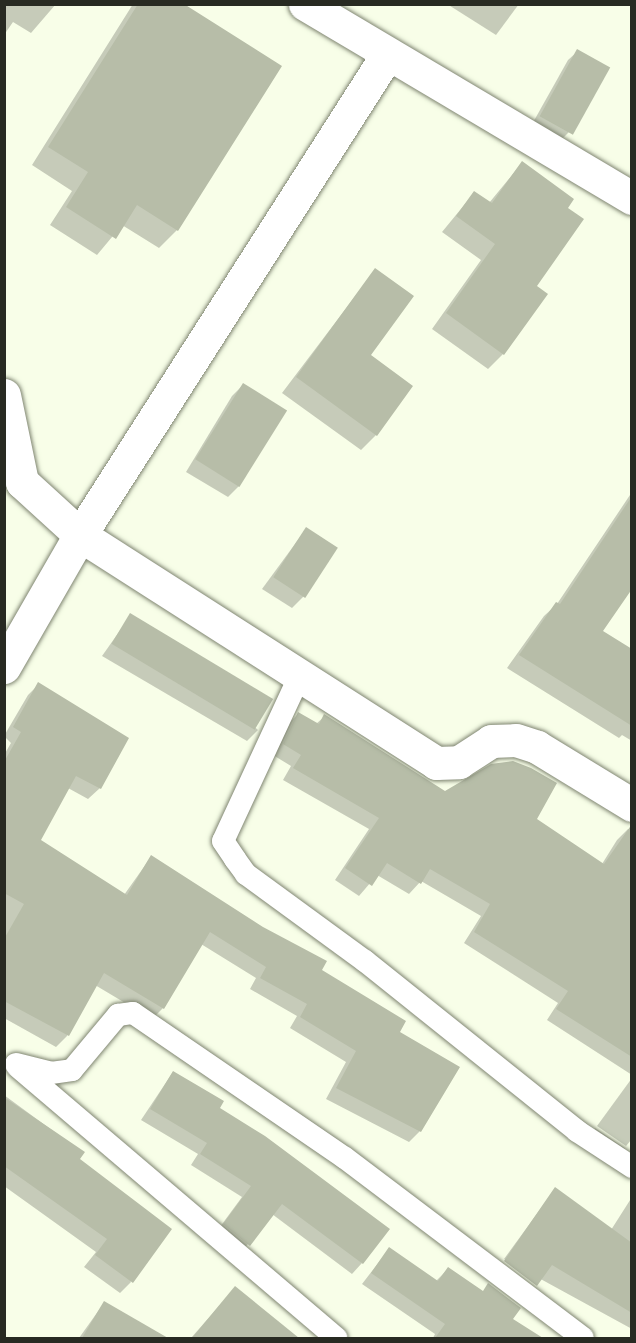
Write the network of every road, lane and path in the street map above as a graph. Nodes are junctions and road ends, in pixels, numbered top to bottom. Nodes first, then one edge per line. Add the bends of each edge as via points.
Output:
1 (305, 4) edge
2 (387, 55) junction
3 (632, 198) edge
4 (4, 395) edge
5 (80, 535) junction
6 (4, 667) edge
7 (301, 673) junction
8 (632, 805) edge
9 (10, 1060) edge
10 (632, 1167) edge
11 (336, 1338) edge
12 (583, 1338) edge

1 - 2 street
2 - 3 street
2 - 5 street
4 - 5 street via 22,482
5 - 6 street
5 - 7 street
7 - 8 street via 436,763 459,762 491,741 516,740 537,747
7 - 10 lane via 223,841 246,874 365,961 577,1131
9 - 11 lane
9 - 12 lane via 51,1073 72,1070 118,1015 133,1013 345,1158

